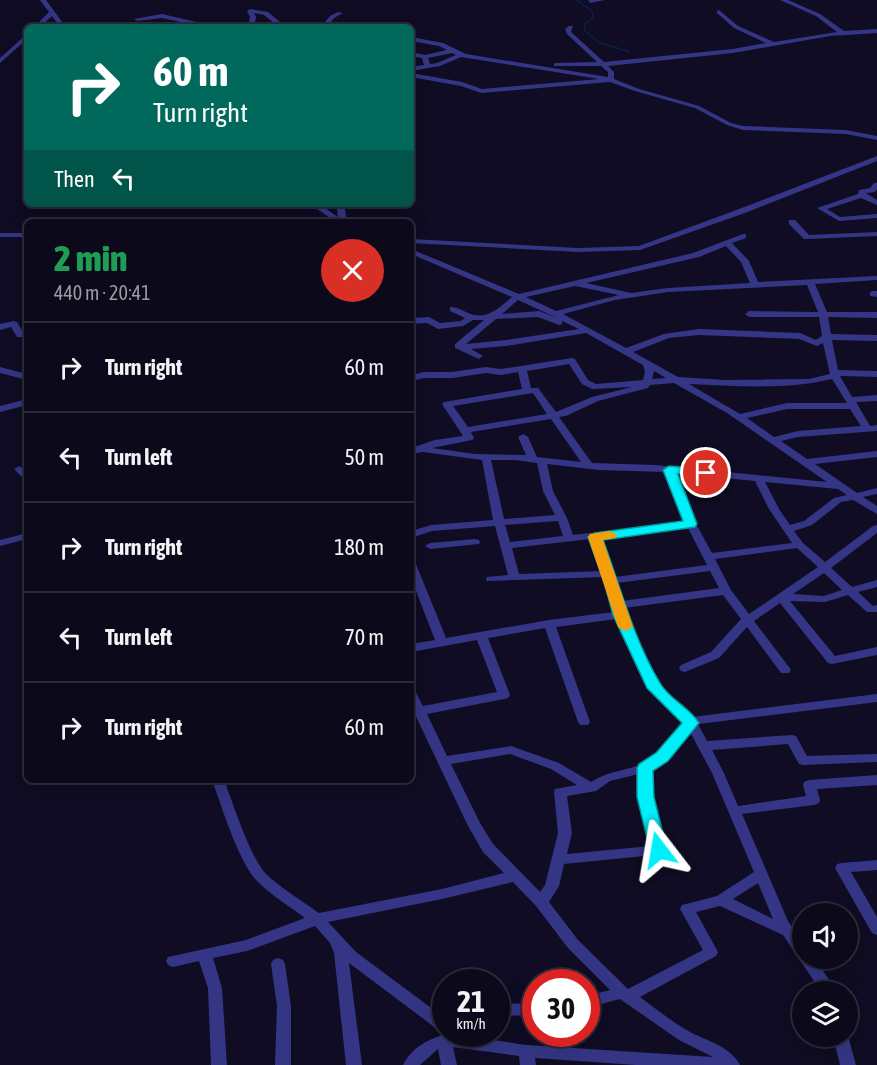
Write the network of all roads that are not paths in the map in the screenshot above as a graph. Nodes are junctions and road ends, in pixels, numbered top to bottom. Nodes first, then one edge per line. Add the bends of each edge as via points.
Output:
1 (44, 0) edge
2 (602, 0) edge
3 (783, 0) edge
4 (590, 2) dead end
5 (719, 12) dead end
6 (52, 13) junction
7 (340, 13) dead end
8 (40, 24) edge
9 (61, 24) edge
10 (146, 24) edge
11 (199, 24) edge
12 (252, 24) edge
13 (279, 24) edge
14 (328, 24) edge
15 (572, 27) dead end
16 (877, 31) edge
17 (858, 32) junction
18 (843, 33) junction
19 (24, 39) edge
20 (414, 40) edge
21 (876, 41) edge
22 (773, 44) junction
23 (452, 51) junction
24 (414, 55) edge
25 (460, 55) junction
26 (425, 57) junction
27 (0, 61) edge
28 (519, 64) junction
29 (603, 64) junction
30 (428, 66) junction
31 (414, 68) edge
32 (414, 76) edge
33 (611, 80) junction
34 (877, 138) edge
35 (877, 158) edge
36 (877, 185) edge
37 (861, 195) junction
38 (877, 203) edge
39 (319, 207) edge
40 (877, 216) edge
41 (337, 219) edge
42 (839, 219) junction
43 (792, 222) dead end
44 (877, 234) edge
45 (0, 235) edge
46 (24, 235) edge
47 (850, 235) junction
48 (743, 236) dead end
49 (414, 242) edge
50 (727, 242) junction
51 (414, 252) edge
52 (877, 278) edge
53 (587, 280) junction
54 (810, 282) junction
55 (571, 283) junction
56 (756, 285) junction
57 (595, 287) junction
58 (634, 295) junction
59 (517, 297) junction
60 (607, 300) junction
61 (453, 309) dead end
62 (555, 314) junction
63 (749, 314) dead end
64 (823, 314) junction
65 (877, 315) edge
66 (491, 317) junction
67 (471, 318) junction
68 (414, 321) edge
69 (0, 327) edge
70 (582, 331) junction
71 (24, 334) edge
72 (827, 337) junction
73 (877, 338) edge
74 (460, 347) junction
75 (622, 349) junction
76 (479, 356) dead end
77 (647, 363) junction
78 (522, 368) junction
79 (0, 370) edge
80 (835, 374) junction
81 (877, 374) edge
82 (24, 376) edge
83 (414, 377) edge
84 (676, 380) junction
85 (647, 383) junction
86 (527, 391) junction
87 (877, 398) edge
88 (24, 403) edge
89 (852, 403) junction
90 (0, 409) edge
91 (554, 415) junction
92 (739, 417) junction
93 (874, 430) edge
94 (467, 434) junction
95 (523, 437) dead end
96 (773, 440) junction
97 (423, 449) junction
98 (414, 450) edge
99 (877, 454) edge
100 (481, 457) junction
101 (537, 459) junction
102 (806, 462) junction
103 (588, 465) junction
104 (669, 470) junction
105 (758, 477) junction
106 (843, 486) junction
107 (877, 491) edge
108 (855, 497) junction
109 (877, 511) edge
110 (562, 518) junction
111 (499, 522) junction
112 (691, 524) junction
113 (877, 528) edge
114 (789, 529) junction
115 (414, 533) edge
116 (24, 537) edge
117 (595, 537) junction
118 (569, 539) junction
119 (475, 542) dead end
120 (0, 543) edge
121 (799, 545) junction
122 (430, 546) dead end
123 (505, 546) junction
124 (710, 562) junction
125 (824, 568) junction
126 (414, 572) edge
127 (514, 576) junction
128 (610, 577) junction
129 (491, 579) dead end
130 (877, 583) edge
131 (726, 591) junction
132 (850, 591) junction
133 (781, 597) junction
134 (877, 608) edge
135 (619, 610) junction
136 (747, 620) junction
137 (549, 624) junction
138 (481, 635) junction
139 (441, 641) junction
140 (414, 647) edge
141 (877, 651) edge
142 (685, 668) dead end
143 (784, 670) dead end
144 (877, 698) edge
145 (418, 715) edge
146 (584, 722) dead end
147 (691, 722) junction
148 (704, 746) junction
149 (877, 758) edge
150 (444, 761) junction
151 (645, 768) junction
152 (877, 780) edge
153 (219, 783) edge
154 (591, 788) junction
155 (733, 811) junction
156 (558, 860) junction
157 (877, 865) edge
158 (761, 874) junction
159 (514, 876) junction
160 (721, 900) junction
161 (541, 902) junction
162 (316, 919) junction
163 (877, 929) edge
164 (788, 932) junction
165 (333, 937) junction
166 (792, 938) edge
167 (204, 954) junction
168 (173, 961) dead end
169 (278, 964) dead end
170 (625, 995) junction
171 (600, 999) edge
172 (432, 1018) edge
173 (432, 1045) edge
174 (453, 1047) edge
175 (491, 1047) edge
176 (843, 1047) edge
177 (527, 1058) edge
178 (625, 1061) edge
179 (219, 1065) edge
180 (283, 1065) edge
181 (354, 1065) edge
182 (411, 1065) edge
183 (449, 1065) edge
184 (732, 1065) edge
185 (848, 1065) edge

1 - 6 street
2 - 4 street
3 - 18 street via 818,15
5 - 22 street via 736,27
6 - 8 street
6 - 9 street
7 - 14 street
10 - 11 street via 135,18 162,16
12 - 13 street via 254,17 250,11 266,13
15 - 29 street via 567,30 569,33
16 - 17 street
17 - 18 street
17 - 21 street
18 - 22 street
19 - 27 street
20 - 23 street via 441,44
22 - 29 street
23 - 25 street
23 - 26 street
24 - 26 street
25 - 28 street
25 - 30 street
26 - 30 street
28 - 29 street
28 - 33 street
29 - 33 street via 611,72
30 - 31 street
32 - 33 street via 481,91
33 - 34 street via 697,107 743,128 846,132
35 - 49 street via 640,248 578,250
36 - 37 street
37 - 38 street
37 - 42 street via 821,208
39 - 41 street
40 - 42 street
42 - 47 street
43 - 47 street via 807,237
44 - 47 street
45 - 46 street
48 - 50 street
50 - 53 street via 696,255
50 - 56 street via 745,261
51 - 59 street
52 - 54 street
53 - 55 street
53 - 57 street
54 - 56 street
54 - 64 street
55 - 57 street
55 - 59 street
56 - 58 street
57 - 58 street
57 - 60 street
58 - 60 street
59 - 62 street
59 - 66 street
60 - 62 street
61 - 67 street
62 - 75 street
63 - 64 street
64 - 65 street
64 - 72 street
66 - 67 street
66 - 70 street via 538,314
66 - 74 street
67 - 68 street via 438,326 429,320
69 - 71 street via 14,324 20,335
70 - 74 street
70 - 75 street
72 - 73 street
72 - 75 street via 817,343 800,336 699,332
72 - 80 street
74 - 76 street
75 - 77 street
77 - 84 street
77 - 85 street
78 - 83 street
78 - 85 street via 572,361 585,382 595,387
78 - 86 street
79 - 82 street
80 - 81 street
80 - 84 street via 809,382
80 - 89 street
84 - 85 street
84 - 92 street
85 - 91 street
86 - 91 street via 535,390
86 - 94 street via 447,404
87 - 89 street
88 - 90 street
89 - 92 street via 787,406
89 - 93 street
91 - 94 street
91 - 103 street
92 - 96 street
93 - 96 street via 798,434
94 - 97 street
94 - 100 street
95 - 101 street
96 - 102 street
97 - 98 street
97 - 100 street
99 - 102 street
100 - 101 street
100 - 111 street
101 - 103 street
101 - 110 street
102 - 106 street
103 - 104 street
104 - 105 street
104 - 112 street
105 - 106 street
105 - 114 street
106 - 108 street
107 - 108 street
108 - 109 street
108 - 114 street via 838,500 808,523
110 - 111 street
110 - 118 street
111 - 115 street
111 - 123 street
112 - 117 street
112 - 124 street
113 - 125 street
114 - 121 street
116 - 120 street
117 - 118 street
117 - 128 street
118 - 123 street
119 - 122 street
121 - 124 street
121 - 125 street
123 - 127 street
124 - 128 street
124 - 131 street
125 - 132 street
125 - 133 street
126 - 139 street
127 - 128 street
127 - 129 street
128 - 135 street
130 - 132 street
131 - 135 street
131 - 136 street
132 - 133 street via 825,598
132 - 134 street via 871,610
133 - 136 street
133 - 141 street via 832,660
135 - 137 street
135 - 147 street via 654,688
136 - 142 street via 715,655
136 - 143 street
137 - 138 street
137 - 146 street
138 - 139 street
138 - 145 street via 504,695
139 - 140 street
144 - 147 street
145 - 150 street
147 - 148 street
147 - 151 street via 662,757
148 - 149 street via 792,739 803,761
148 - 155 street
150 - 154 street via 511,750 555,766
150 - 159 street via 488,848
151 - 154 street via 606,778
151 - 156 street via 645,797 659,850
152 - 155 street via 809,785 814,800
153 - 162 street via 262,878
154 - 156 street via 560,792 565,833
155 - 158 street
156 - 161 street via 552,886
157 - 163 street via 842,868
158 - 160 street
158 - 164 street
159 - 161 street
159 - 162 street
160 - 164 street
160 - 170 street via 687,909 711,952
161 - 170 street via 573,944
162 - 165 street
162 - 167 street via 247,945
164 - 166 street
165 - 172 street via 351,956
165 - 181 street via 341,953
167 - 168 street
167 - 179 street via 215,988
169 - 180 street via 284,1006
170 - 171 street
170 - 184 street via 684,1036 718,1052
173 - 182 street via 423,1049
174 - 183 street
175 - 177 street
176 - 185 street
177 - 178 street
178 - 184 street

